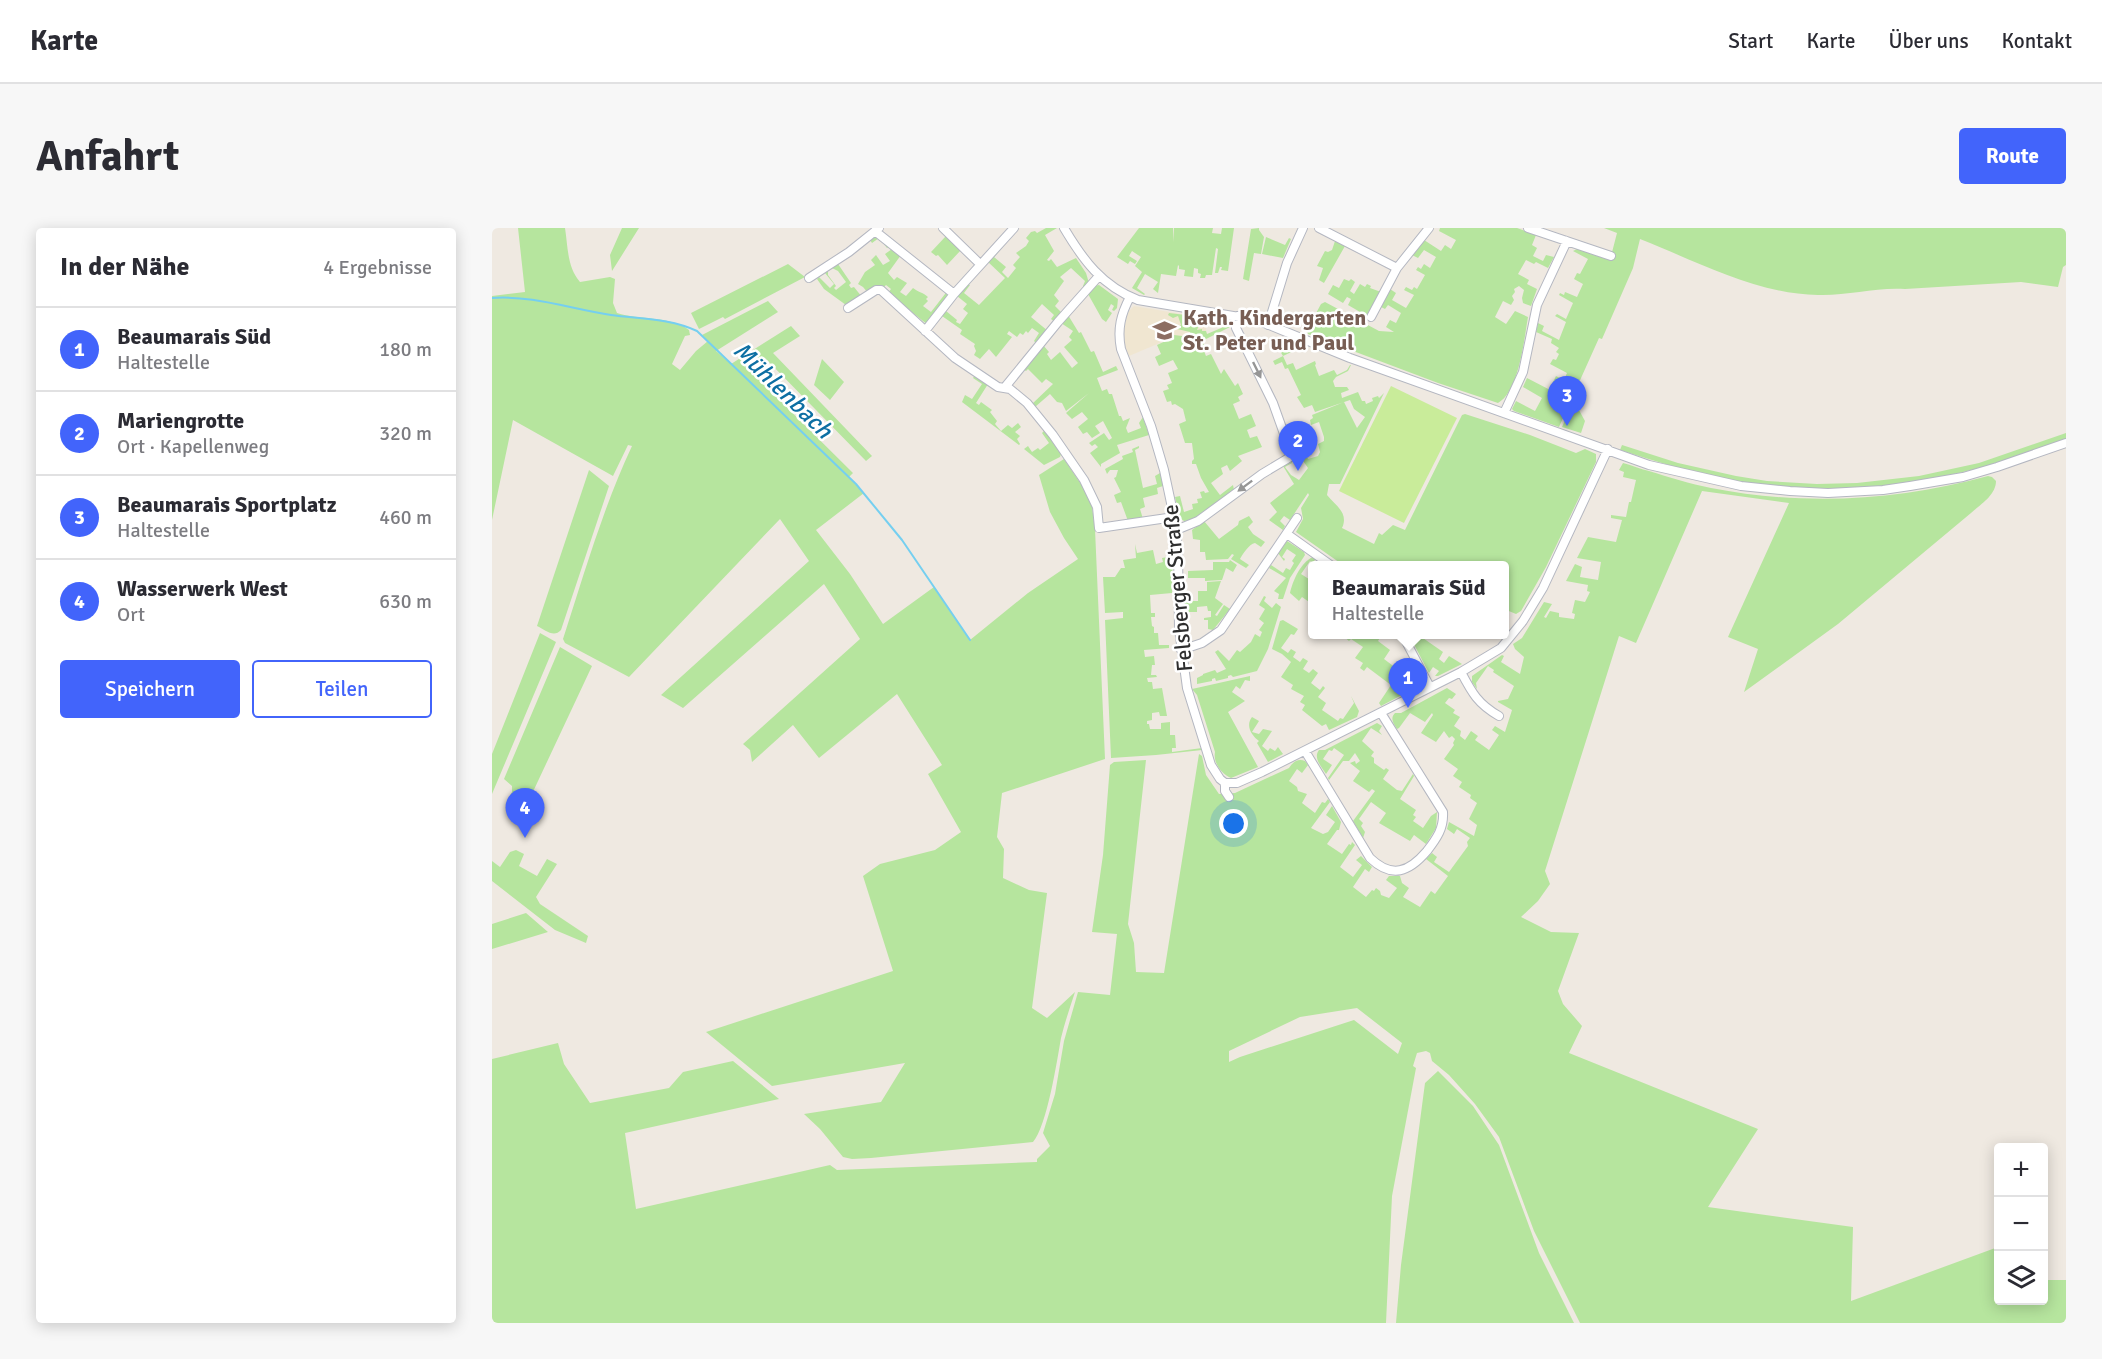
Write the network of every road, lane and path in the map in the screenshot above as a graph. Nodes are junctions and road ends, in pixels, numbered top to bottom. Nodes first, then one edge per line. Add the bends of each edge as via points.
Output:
1 (943, 228) edge
2 (1014, 228) edge
3 (1064, 228) edge
4 (1303, 228) edge
5 (1319, 228) edge
6 (1429, 228) edge
7 (1528, 228) edge
8 (877, 230) edge
9 (1567, 241) junction
10 (1611, 256) dead end
11 (980, 264) junction
12 (1397, 268) junction
13 (1099, 276) junction
14 (809, 278) dead end
15 (954, 294) junction
16 (1130, 297) junction
17 (848, 308) dead end
18 (1238, 316) junction
19 (1371, 317) dead end
20 (1268, 325) junction
21 (925, 331) junction
22 (1005, 387) junction
23 (1504, 413) junction
24 (2066, 443) edge
25 (1608, 449) junction
26 (1174, 517) junction
27 (1298, 518) dead end
28 (1176, 530) junction
29 (1287, 534) junction
30 (1325, 561) edge
31 (1405, 639) edge
32 (1181, 650) junction
33 (1461, 672) junction
34 (1430, 687) junction
35 (1381, 713) junction
36 (1499, 716) dead end
37 (1305, 751) junction
38 (1225, 783) junction
39 (1229, 797) dead end

1 - 11 street
2 - 11 street
3 - 13 street
4 - 20 street via 1287,263
5 - 12 street
6 - 12 street
7 - 9 street
8 - 14 street
8 - 15 street
9 - 10 street
9 - 23 street via 1537,305 1523,372
11 - 15 street
12 - 19 street
13 - 16 street
13 - 22 street
15 - 21 street
16 - 18 street
16 - 26 street, Felsberger Straße via 1120,320 1121,349 1151,426
17 - 21 street via 876,290 881,291
18 - 20 street
18 -> 28 street via 1236,328 1273,404 1291,458 1262,474 1198,521
20 - 23 street
21 - 22 street via 955,358 998,387
22 - 26 street via 1027,403 1084,480 1097,507 1099,528
23 - 25 street
24 - 25 street via 1963,477 1883,490 1828,493 1716,481 1649,465
25 - 33 street via 1543,588 1523,621 1502,648
26 - 28 street, Felsberger Straße
27 - 29 street
28 - 32 street, Felsberger Straße
29 - 30 street
29 - 32 street via 1221,630 1202,643
31 - 34 street
32 - 38 street, Felsberger Straße via 1187,688 1207,752
33 - 34 street
33 - 36 street via 1479,702
34 - 35 street
35 - 37 street
35 - 37 street via 1443,812 1436,840 1414,865 1404,870 1387,870 1370,858
37 - 38 street via 1237,783
38 - 39 street, Felsberger Straße

